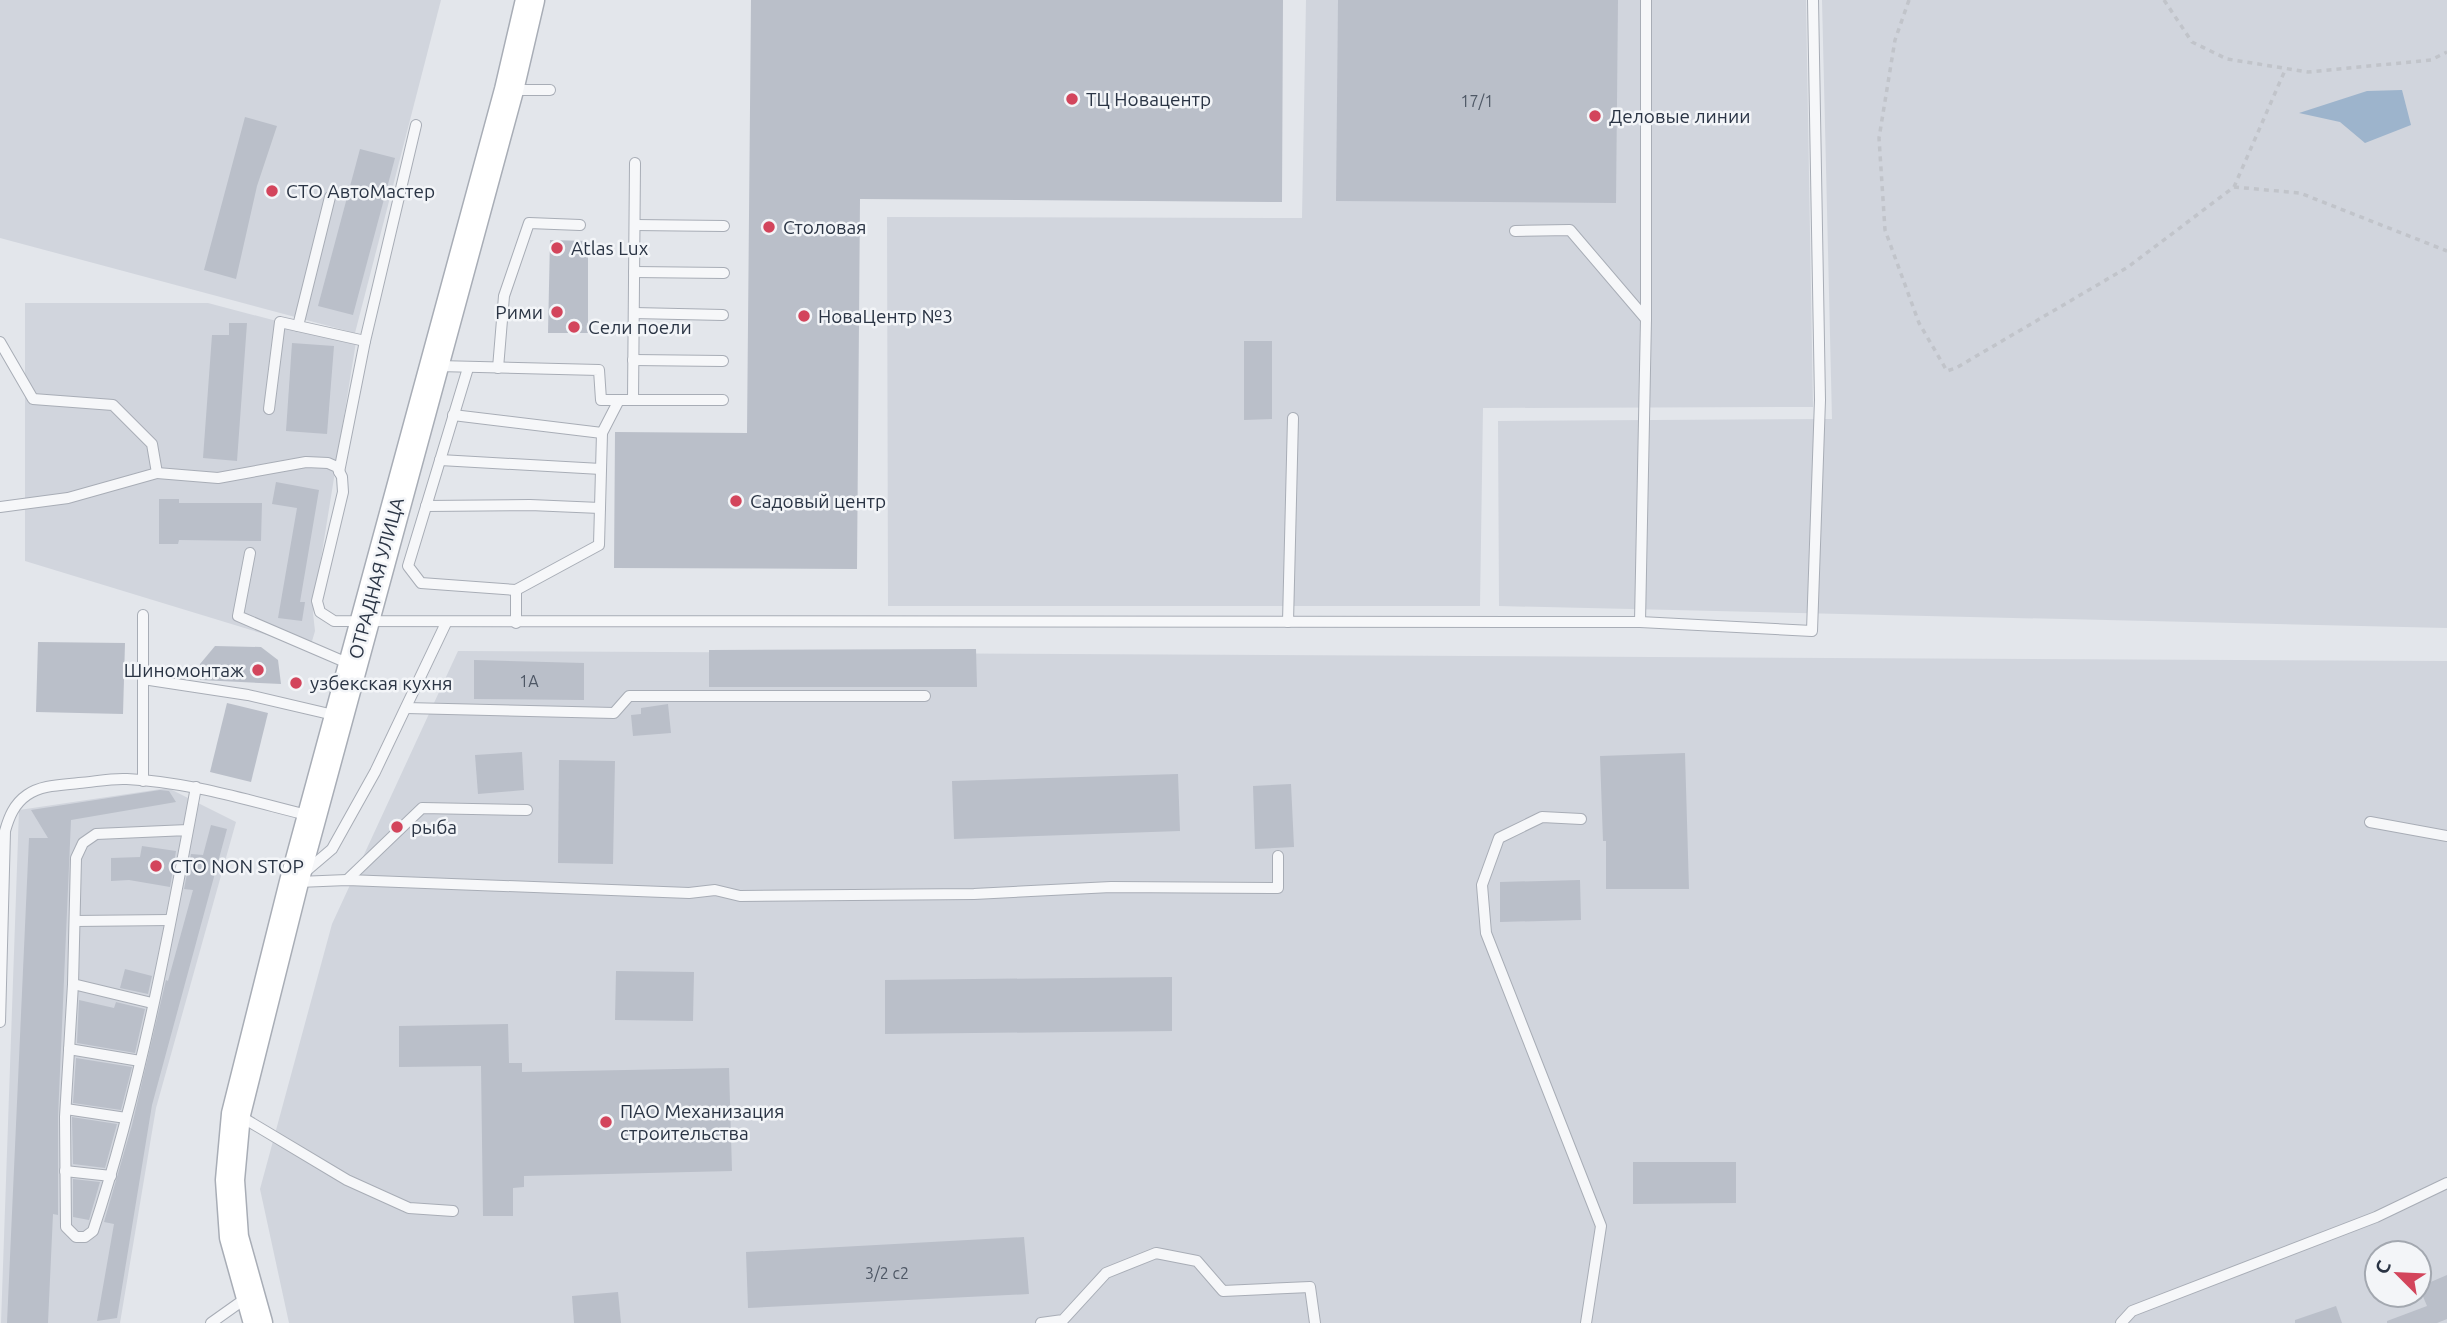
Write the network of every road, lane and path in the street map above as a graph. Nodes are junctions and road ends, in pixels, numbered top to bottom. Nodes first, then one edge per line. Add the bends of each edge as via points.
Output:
1 (530, 0) edge
2 (1646, 0) edge
3 (1813, 0) edge
4 (1909, 0) edge
5 (2164, 0) edge
6 (2447, 52) edge
7 (2286, 68) junction
8 (509, 90) junction
9 (550, 90) dead end
10 (416, 125) dead end
11 (635, 163) dead end
12 (2234, 187) junction
13 (330, 197) dead end
14 (580, 225) dead end
15 (635, 225) junction
16 (724, 226) dead end
17 (1515, 231) dead end
18 (2447, 251) edge
19 (634, 272) junction
20 (724, 273) dead end
21 (634, 313) junction
22 (723, 315) dead end
23 (1646, 318) junction
24 (298, 326) junction
25 (365, 341) junction
26 (0, 342) edge
27 (633, 360) junction
28 (723, 361) dead end
29 (434, 366) junction
30 (468, 368) junction
31 (498, 368) junction
32 (619, 400) junction
33 (633, 400) junction
34 (723, 400) dead end
35 (269, 409) dead end
36 (453, 415) junction
37 (1293, 418) dead end
38 (602, 433) junction
39 (440, 460) junction
40 (601, 469) junction
41 (339, 472) junction
42 (158, 473) junction
43 (426, 506) junction
44 (0, 507) edge
45 (600, 508) junction
46 (250, 553) dead end
47 (516, 590) junction
48 (143, 615) dead end
49 (365, 622) junction
50 (1288, 622) junction
51 (1640, 622) junction
52 (446, 623) junction
53 (516, 623) junction
54 (353, 665) junction
55 (143, 679) junction
56 (925, 696) dead end
57 (406, 708) junction
58 (339, 716) junction
59 (143, 781) junction
60 (196, 787) junction
61 (527, 810) dead end
62 (312, 816) junction
63 (1581, 819) dead end
64 (2370, 822) dead end
65 (188, 830) junction
66 (2447, 836) edge
67 (1278, 856) dead end
68 (347, 880) junction
69 (294, 882) junction
70 (170, 920) junction
71 (75, 921) junction
72 (73, 984) junction
73 (152, 1003) junction
74 (0, 1006) edge
75 (0, 1022) edge
76 (69, 1049) junction
77 (140, 1061) junction
78 (66, 1109) junction
79 (236, 1114) junction
80 (125, 1118) junction
81 (65, 1171) junction
82 (111, 1176) junction
83 (2447, 1183) edge
84 (453, 1211) dead end
85 (249, 1296) junction
86 (211, 1323) edge
87 (258, 1323) edge
88 (1041, 1323) edge
89 (1315, 1323) edge
90 (1586, 1323) edge
91 (2121, 1323) edge

1 - 8 main road, ОТРАДНАЯ УЛИЦА
2 - 23 lane
3 - 51 lane via 1820,400 1812,631
4 - 12 path via 1895,40 1880,138 1885,230 1919,323 1947,371 2128,267
5 - 7 path via 2192,43 2227,59
6 - 7 path via 2431,60 2308,72
7 - 12 path
8 - 9 lane
8 - 29 main road, ОТРАДНАЯ УЛИЦА
10 - 25 lane
11 - 15 lane
12 - 18 path via 2300,193
13 - 24 lane
14 - 31 lane via 529,223 504,296
15 - 16 lane
15 - 19 lane
17 - 23 lane via 1570,230
19 - 20 lane
19 - 21 lane
21 - 22 lane
21 - 27 lane
23 - 51 lane
24 - 25 lane
24 - 35 lane via 280,322
25 - 41 lane
26 - 42 lane via 33,399 113,405 152,444
27 - 28 lane
27 - 33 lane
29 - 30 lane
29 - 49 main road, ОТРАДНАЯ УЛИЦА
30 - 31 lane
30 - 36 lane
31 - 32 lane via 599,370 601,400
32 - 33 lane
32 - 38 lane
33 - 34 lane
36 - 38 lane
36 - 39 lane
37 - 50 lane
38 - 40 lane
39 - 40 lane
39 - 43 lane
40 - 45 lane
41 - 42 lane via 328,463 306,462 218,478
41 - 49 lane via 343,492 318,607 328,620
42 - 44 lane via 68,498
43 - 45 lane
43 - 47 lane via 408,566 421,583
45 - 47 lane via 599,545
46 - 54 lane via 238,616
47 - 53 lane
48 - 55 lane
49 - 52 lane
49 - 54 main road, ОТРАДНАЯ УЛИЦА
50 - 51 lane
50 - 53 lane
52 - 53 lane
52 - 57 lane
54 - 58 main road, ОТРАДНАЯ УЛИЦА
55 - 58 lane via 248,695
55 - 59 lane
56 - 57 lane via 629,696 614,713
57 - 69 lane via 332,849
58 - 62 main road, ОТРАДНАЯ УЛИЦА
59 - 60 lane
59 - 74 lane via 40,788 16,804 5,831
60 - 62 lane
60 - 65 lane
61 - 68 lane via 422,808
62 - 69 main road, ОТРАДНАЯ УЛИЦА
63 - 90 lane via 1542,817 1499,838 1482,886 1486,933 1601,1226
64 - 66 lane
65 - 70 lane
65 - 71 lane via 89,837 76,858
67 - 68 lane via 1278,888 740,896 715,890 689,893
68 - 69 lane
69 - 79 main road, ОТРАДНАЯ УЛИЦА
70 - 71 lane
70 - 73 lane
71 - 72 lane
72 - 73 lane
72 - 76 lane
73 - 77 lane
74 - 75 lane
76 - 77 lane
76 - 78 lane
77 - 80 lane
78 - 80 lane
78 - 81 lane
79 - 84 lane via 359,1186 409,1208
79 - 85 main road, ОТРАДНАЯ УЛИЦА via 230,1180 234,1237
80 - 82 lane
81 - 82 lane
81 - 82 lane via 66,1227 76,1237 93,1231
83 - 91 lane via 2376,1217 2132,1311
85 - 86 lane
85 - 87 main road, ОТРАДНАЯ УЛИЦА
88 - 89 lane via 1063,1320 1106,1273 1156,1253 1197,1261 1223,1291 1310,1287

